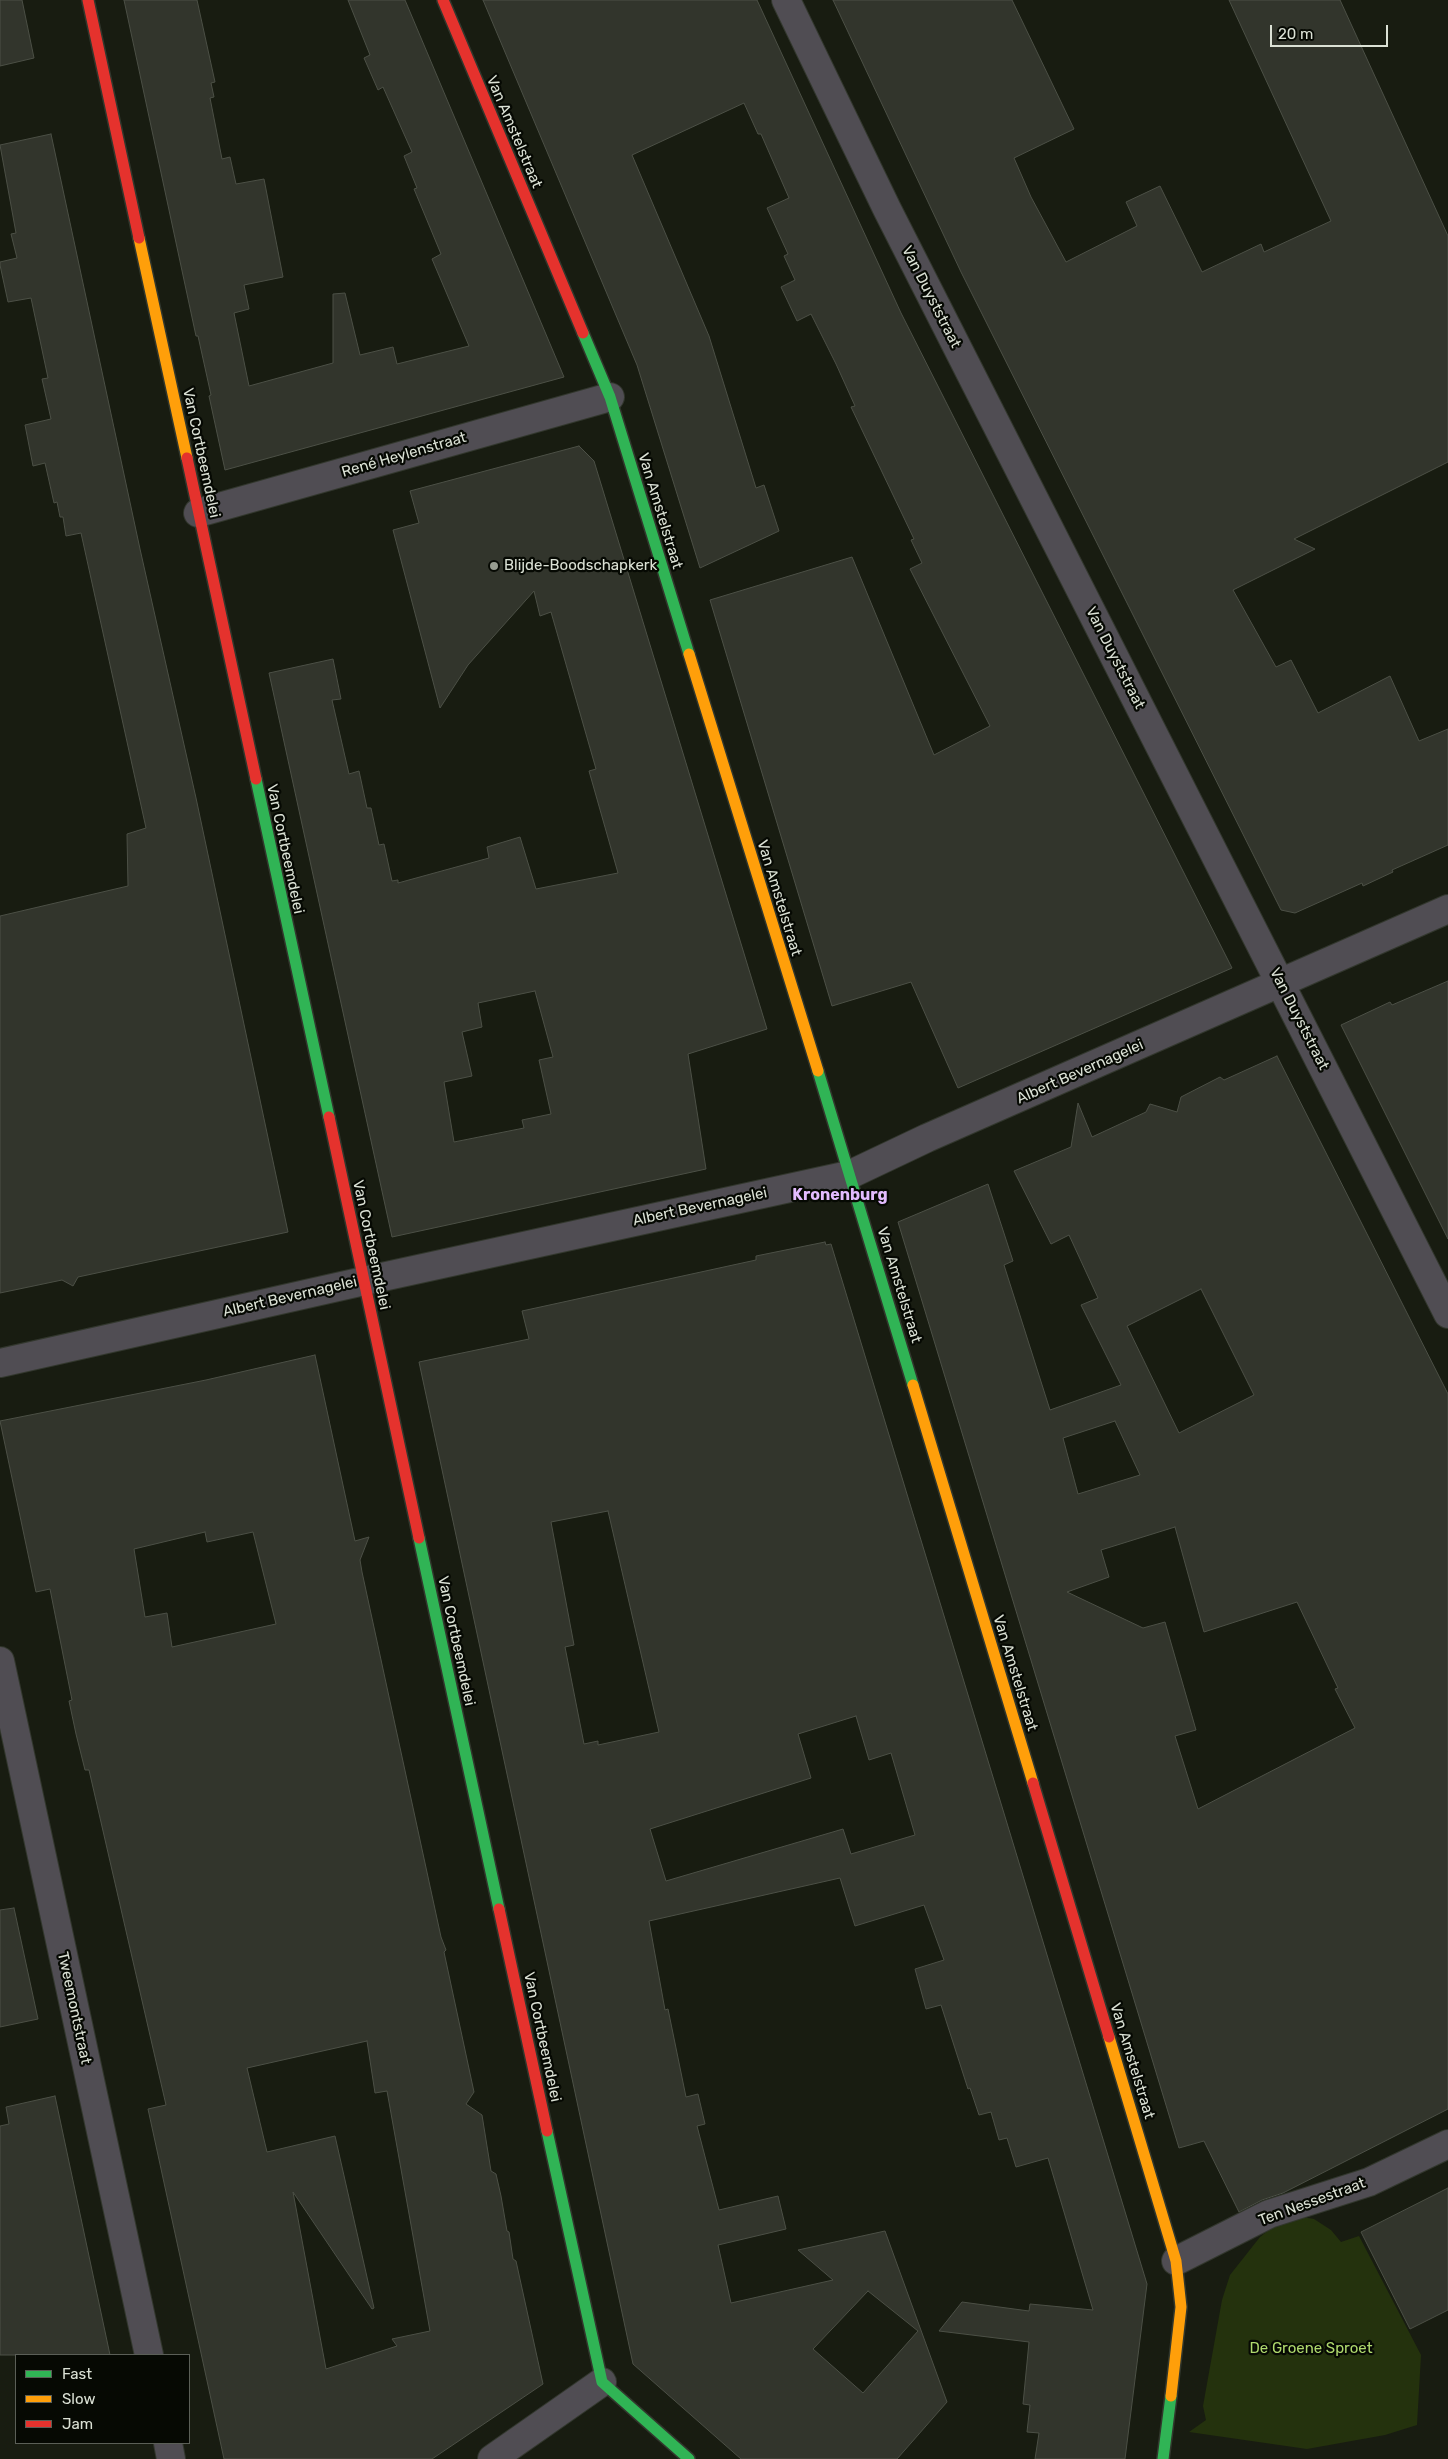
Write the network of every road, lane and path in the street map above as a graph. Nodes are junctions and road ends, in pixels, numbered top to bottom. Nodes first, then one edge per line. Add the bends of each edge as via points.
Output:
1 (88, 0) edge
2 (443, 0) edge
3 (786, 0) edge
4 (610, 397) junction
5 (198, 513) junction
6 (1448, 909) edge
7 (1282, 984) junction
8 (849, 1175) junction
9 (364, 1280) junction
10 (1448, 1314) edge
11 (0, 1363) edge
12 (0, 1661) edge
13 (1448, 2144) edge
14 (1176, 2261) junction
15 (149, 2354) edge
16 (602, 2382) junction
17 (168, 2444) edge
18 (171, 2459) edge
19 (492, 2459) edge
20 (689, 2459) edge
21 (1163, 2459) edge

1 - 5 street, Van Cortbeemdelei
2 - 4 street, Van Amstelstraat
3 - 7 street, Van Duyststraat via 886,209
4 - 5 street, René Heylenstraat
4 - 8 street, Van Amstelstraat
5 - 9 street, Van Cortbeemdelei
6 - 7 street, Albert Bevernagelei
7 - 8 street, Albert Bevernagelei
7 - 10 street, Van Duyststraat
8 - 9 street, Albert Bevernagelei
8 - 14 street, Van Amstelstraat
9 - 11 street, Albert Bevernagelei
9 - 16 street, Van Cortbeemdelei
12 - 15 street, Tweemontstraat
13 - 14 street, Ten Nessestraat via 1369,2182 1270,2214
14 - 21 street, Van Amstelstraat via 1180,2307
16 - 19 street
16 - 20 street
17 - 18 street

